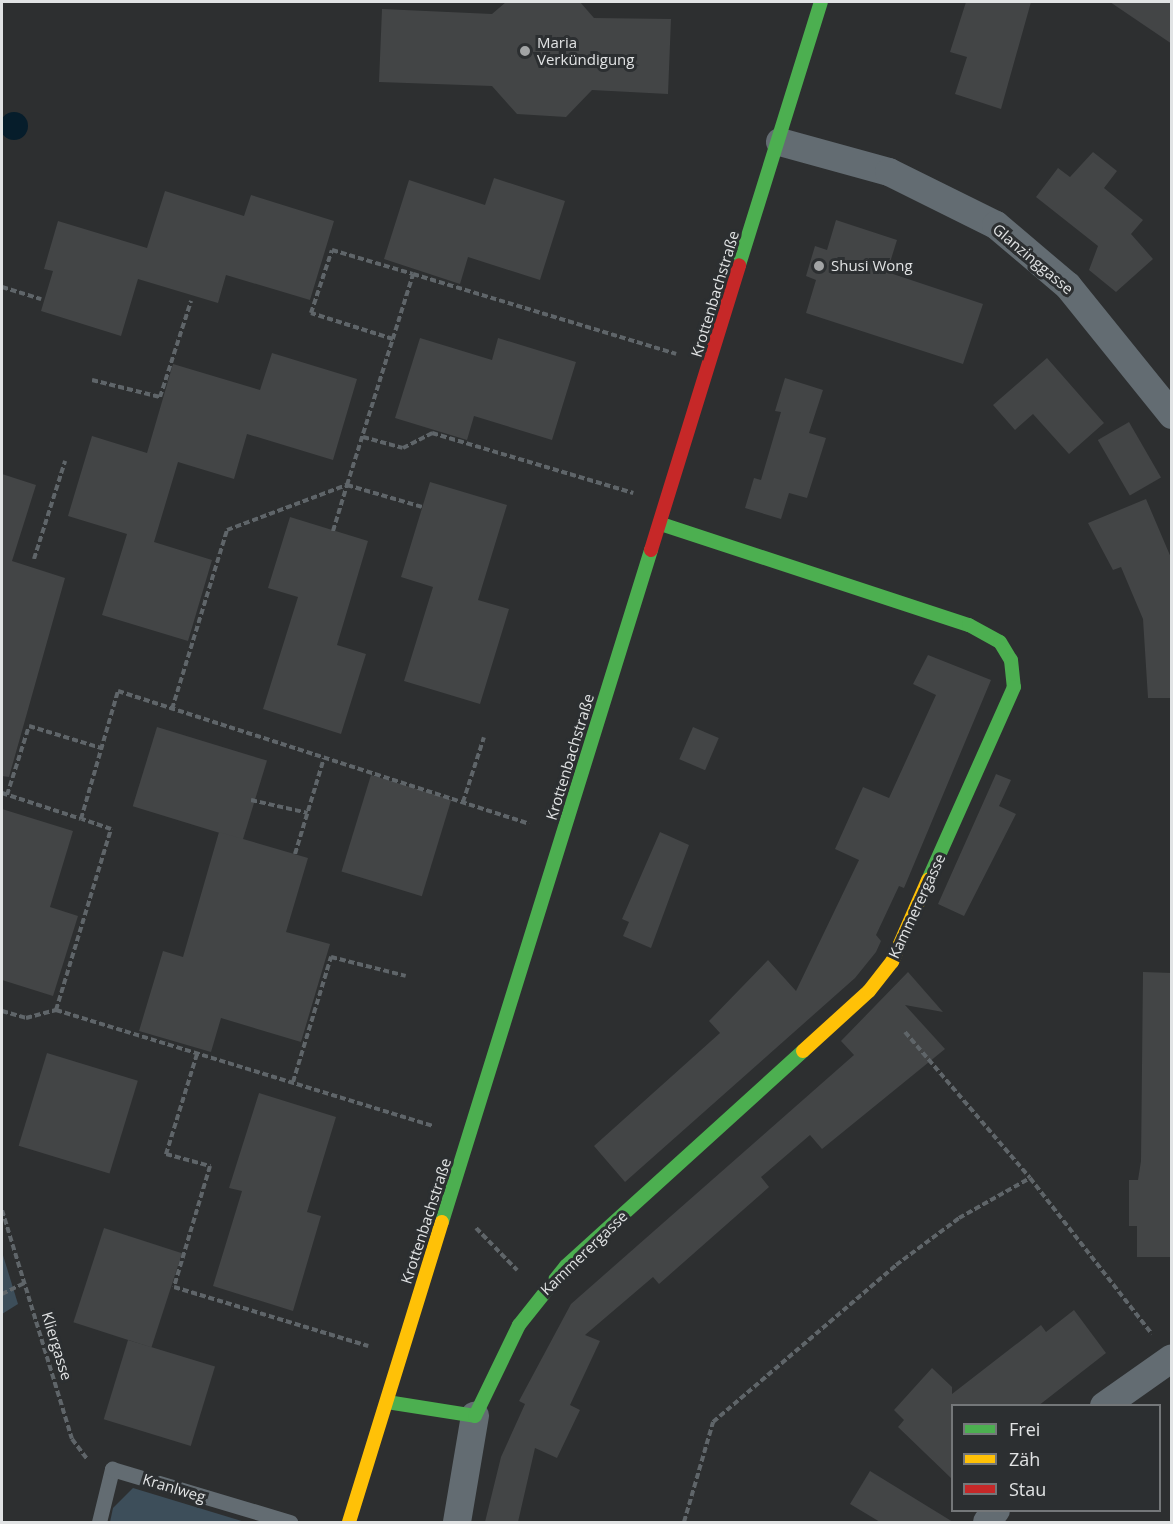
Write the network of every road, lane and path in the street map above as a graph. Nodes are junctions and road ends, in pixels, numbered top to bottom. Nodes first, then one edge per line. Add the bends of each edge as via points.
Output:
1 (821, 2) edge
2 (780, 142) junction
3 (413, 274) junction
4 (2, 287) edge
5 (41, 300) dead end
6 (191, 301) dead end
7 (393, 339) junction
8 (711, 364) junction
9 (92, 380) dead end
10 (1172, 416) edge
11 (363, 437) junction
12 (65, 461) dead end
13 (347, 485) junction
14 (667, 503) junction
15 (422, 507) dead end
16 (661, 524) junction
17 (333, 531) dead end
18 (34, 559) dead end
19 (172, 709) junction
20 (484, 737) dead end
21 (101, 748) junction
22 (324, 758) junction
23 (4, 794) edge
24 (252, 800) dead end
25 (463, 802) junction
26 (308, 813) junction
27 (81, 819) junction
28 (564, 835) junction
29 (295, 854) dead end
30 (406, 976) dead end
31 (56, 1010) junction
32 (2, 1011) edge
33 (905, 1032) dead end
34 (197, 1054) junction
35 (293, 1082) junction
36 (470, 1138) junction
37 (1030, 1178) junction
38 (450, 1201) junction
39 (2, 1210) edge
40 (25, 1283) junction
41 (2, 1294) edge
42 (540, 1294) junction
43 (401, 1356) junction
44 (1171, 1358) edge
45 (387, 1402) junction
46 (1107, 1404) edge
47 (475, 1416) junction
48 (112, 1469) junction
49 (99, 1522) edge
50 (290, 1522) edge
51 (349, 1522) edge
52 (457, 1522) edge
53 (684, 1522) edge

1 - 2 main road, Krottenbachstraße
2 - 8 main road, Krottenbachstraße
2 - 10 street, Glanzinggasse via 871,165 996,225 1068,286
3 - 7 path
3 - 7 path via 332,250 311,313
3 - 8 path
4 - 5 path
6 - 9 path via 160,397
7 - 11 path
8 - 14 main road, Krottenbachstraße
11 - 13 path
11 - 14 path via 403,448 432,433
12 - 18 path
13 - 15 path
13 - 17 path
13 - 19 path via 230,527
14 - 16 main road, Krottenbachstraße
16 - 28 main road, Krottenbachstraße
16 - 42 main road, Kammerergasse via 969,625 1000,642 1011,660 1014,687 892,962 869,991
19 - 21 path via 118,692
19 - 22 path
20 - 25 path
21 - 23 path via 29,726
21 - 27 path
22 - 25 path
22 - 26 path
23 - 27 path
24 - 26 path
25 - 28 path
26 - 29 path
27 - 31 path via 111,829
28 - 36 main road, Krottenbachstraße
30 - 35 path via 331,957
31 - 32 path via 26,1018
31 - 34 path
33 - 37 path
34 - 35 path
34 - 43 path via 166,1154 210,1166 174,1287
35 - 36 path
36 - 38 main road, Krottenbachstraße
37 - 44 path
37 - 53 path via 959,1218 896,1265 713,1422
38 - 42 path
38 - 43 main road, Krottenbachstraße
39 - 40 path, Kliergasse
40 - 41 path
40 - 48 path, Kliergasse via 76,1445 86,1460
42 - 47 main road, Kammerergasse
43 - 45 main road, Krottenbachstraße
44 - 46 street
45 - 47 main road
45 - 51 main road, Krottenbachstraße
47 - 52 street, Kammerergasse
48 - 49 lane
48 - 50 lane, Kranlweg

